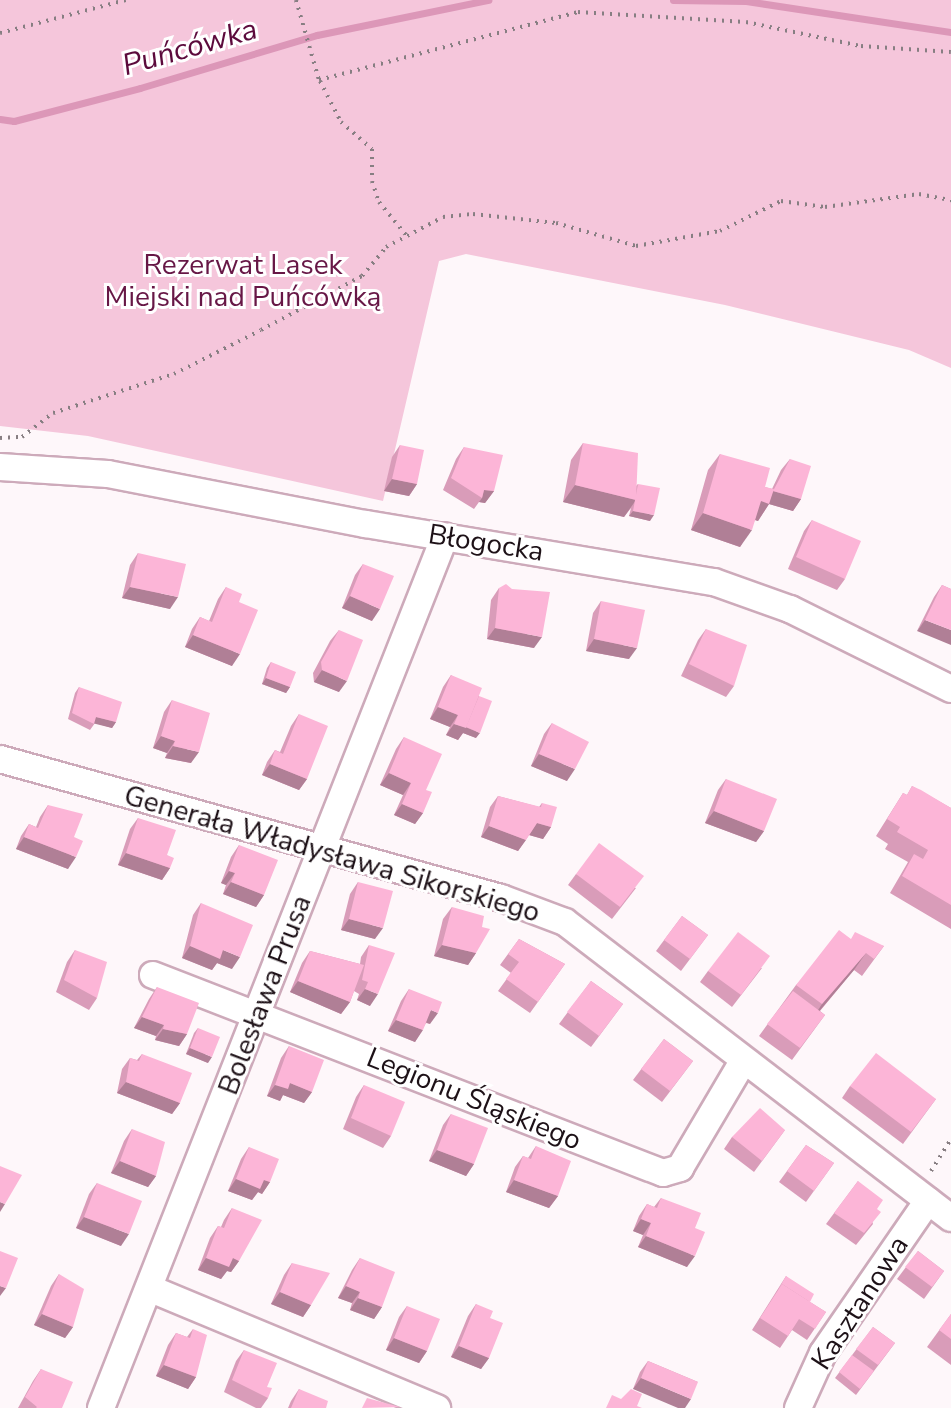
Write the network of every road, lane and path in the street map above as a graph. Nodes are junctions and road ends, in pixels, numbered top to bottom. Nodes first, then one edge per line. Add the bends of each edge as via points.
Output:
1 (126, 0) edge
2 (296, 2) edge
3 (0, 33) edge
4 (951, 52) edge
5 (317, 79) junction
6 (951, 200) edge
7 (406, 235) junction
8 (0, 438) edge
9 (0, 467) edge
10 (445, 536) junction
11 (951, 689) edge
12 (0, 759) edge
13 (321, 849) junction
14 (153, 975) dead end
15 (259, 1014) junction
16 (742, 1063) junction
17 (951, 1139) edge
18 (924, 1198) junction
19 (951, 1218) edge
20 (151, 1289) junction
21 (101, 1408) edge
22 (437, 1408) edge
23 (798, 1408) edge

1 - 3 path
2 - 5 path
4 - 5 path via 861,46 746,22 578,12
5 - 7 path via 341,122 372,149 372,181 379,202
6 - 7 path via 919,194 825,207 781,201 730,228 661,244 625,245 556,223 473,214 443,217
7 - 8 path via 376,255 362,276 174,374 53,413 22,437
9 - 10 street, Błogocka via 108,474
10 - 11 street, Błogocka via 714,582 790,609
10 - 13 street, Bolesława Prusa
12 - 13 street, Generała Władysława Sikorskiego
13 - 15 street, Bolesława Prusa
13 - 16 street, Generała Władysława Sikorskiego via 501,898 565,922
14 - 15 street, Legionu Śląskiego
15 - 16 street, Legionu Śląskiego via 663,1173 680,1168
15 - 20 street, Bolesława Prusa
16 - 18 street, Generała Władysława Sikorskiego
17 - 18 path
18 - 19 street, Generała Władysława Sikorskiego
18 - 23 street, Kasztanowa via 823,1353
20 - 21 street, Bolesława Prusa
20 - 22 street

